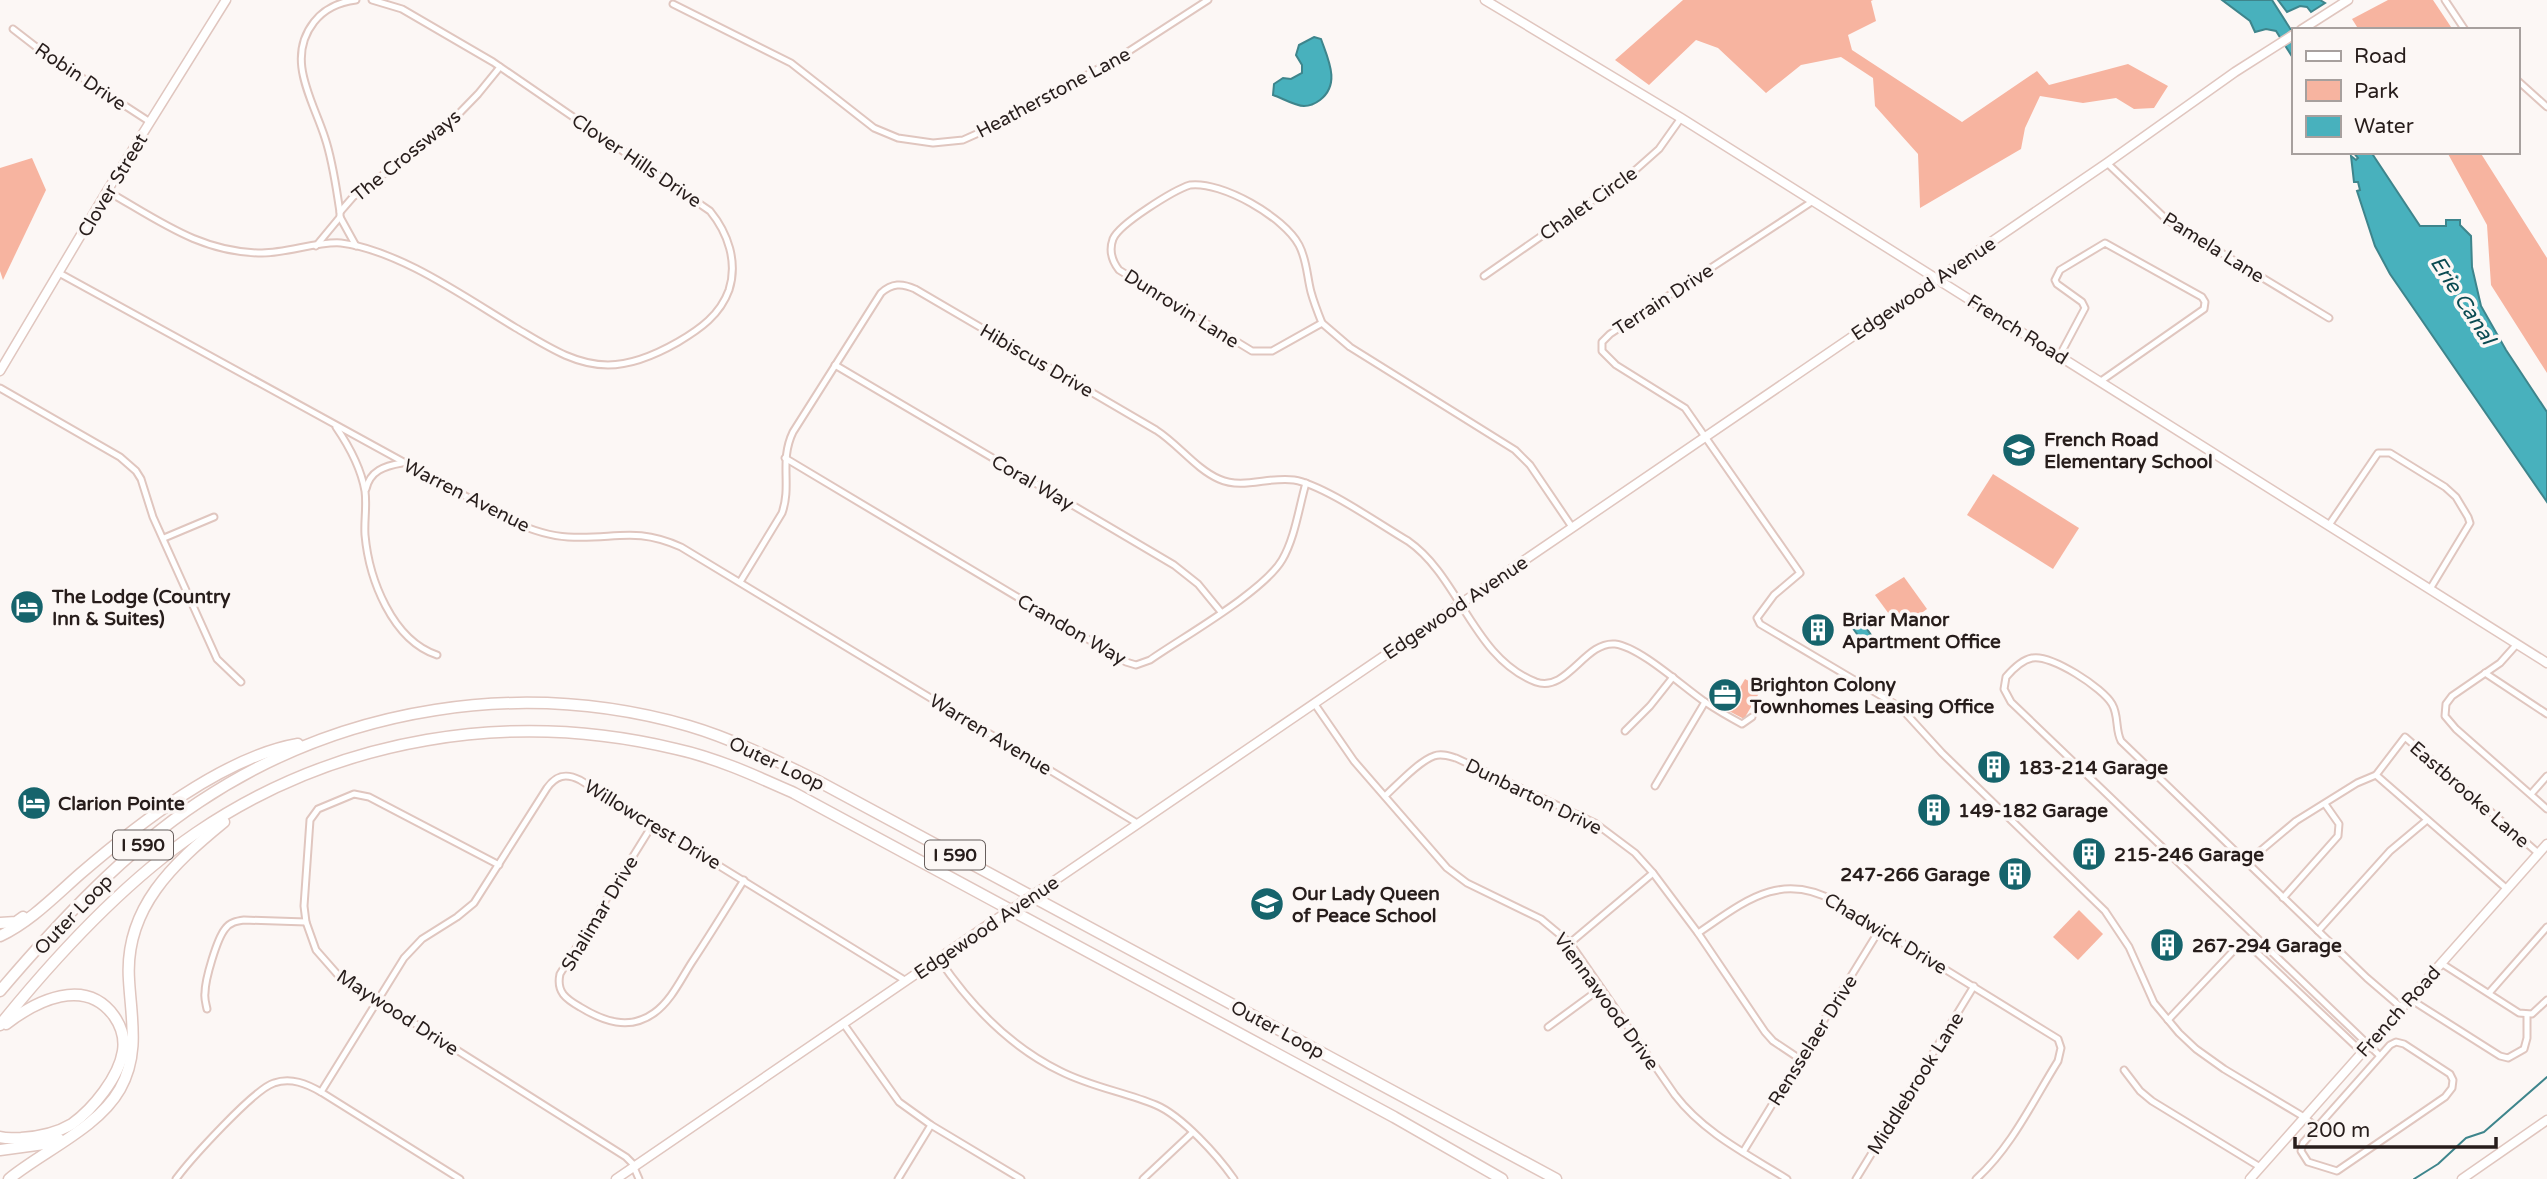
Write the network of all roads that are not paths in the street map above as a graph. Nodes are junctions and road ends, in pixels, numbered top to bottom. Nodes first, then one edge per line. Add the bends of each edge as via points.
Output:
1 (226, 0) edge
2 (356, 0) edge
3 (373, 0) edge
4 (1208, 0) edge
5 (1485, 0) edge
6 (2348, 0) edge
7 (2445, 0) edge
8 (673, 4) dead end
9 (2304, 28) edge
10 (2464, 28) edge
11 (13, 29) dead end
12 (2292, 36) edge
13 (500, 67) junction
14 (2519, 82) edge
15 (2547, 107) edge
16 (1681, 118) junction
17 (150, 122) junction
18 (2107, 163) junction
19 (107, 191) junction
20 (1813, 201) junction
21 (340, 214) junction
22 (316, 246) junction
23 (356, 246) junction
24 (59, 273) junction
25 (1484, 276) dead end
26 (1937, 278) junction
27 (2329, 318) dead end
28 (1322, 323) junction
29 (2060, 355) junction
30 (835, 365) junction
31 (0, 371) edge
32 (2101, 381) junction
33 (0, 388) edge
34 (334, 425) junction
35 (1706, 436) junction
36 (785, 458) junction
37 (403, 462) junction
38 (1306, 483) junction
39 (365, 493) junction
40 (214, 517) dead end
41 (2329, 525) junction
42 (1572, 527) junction
43 (164, 538) junction
44 (740, 582) junction
45 (2430, 589) junction
46 (1461, 604) junction
47 (1221, 612) junction
48 (2517, 644) junction
49 (437, 655) dead end
50 (2547, 663) edge
51 (2485, 673) junction
52 (1673, 677) junction
53 (241, 682) dead end
54 (1705, 702) junction
55 (1314, 703) junction
56 (2547, 713) edge
57 (1752, 717) dead end
58 (1625, 731) dead end
59 (309, 742) junction
60 (2376, 775) junction
61 (2547, 776) edge
62 (1655, 786) dead end
63 (2531, 794) junction
64 (1385, 796) junction
65 (249, 802) junction
66 (2325, 804) junction
67 (2547, 809) edge
68 (2427, 820) junction
69 (1137, 823) junction
70 (653, 824) junction
71 (2547, 844) edge
72 (2539, 853) junction
73 (2246, 863) junction
74 (499, 865) junction
75 (1653, 873) junction
76 (744, 880) junction
77 (2507, 889) junction
78 (2283, 898) junction
79 (44, 905) junction
80 (306, 922) junction
81 (0, 923) edge
82 (2547, 927) edge
83 (1880, 929) junction
84 (2318, 931) junction
85 (1698, 933) junction
86 (0, 936) edge
87 (1570, 943) junction
88 (939, 959) junction
89 (2441, 963) junction
90 (906, 981) junction
91 (1974, 986) junction
92 (3, 988) edge
93 (1601, 988) junction
94 (2489, 993) junction
95 (2410, 999) junction
96 (378, 1000) junction
97 (2547, 1000) edge
98 (2402, 1008) junction
99 (207, 1009) dead end
100 (2527, 1015) junction
101 (2168, 1020) junction
102 (3, 1023) edge
103 (843, 1023) junction
104 (1548, 1027) dead end
105 (2368, 1044) junction
106 (2362, 1052) junction
107 (2380, 1056) junction
108 (1800, 1059) junction
109 (2124, 1070) dead end
110 (321, 1092) junction
111 (2304, 1117) junction
112 (2547, 1120) edge
113 (931, 1125) junction
114 (2317, 1128) junction
115 (1192, 1133) junction
116 (70, 1136) junction
117 (0, 1137) edge
118 (0, 1150) edge
119 (1743, 1152) junction
120 (634, 1167) junction
121 (2260, 1167) junction
122 (9, 1179) edge
123 (176, 1179) edge
124 (460, 1179) edge
125 (615, 1179) edge
126 (639, 1179) edge
127 (898, 1179) edge
128 (1021, 1179) edge
129 (1143, 1179) edge
130 (1234, 1179) edge
131 (1502, 1179) edge
132 (1556, 1179) edge
133 (1787, 1179) edge
134 (1856, 1179) edge
135 (1976, 1179) edge
136 (2249, 1179) edge
137 (2462, 1179) edge

1 - 17 street, Clover Street
2 - 21 street via 331,7 317,18 301,53 304,81 331,160
3 - 13 street, Clover Hills Drive via 417,17
4 - 8 street, Heatherstone Lane via 1123,55 1003,122 963,139 933,144 874,128 791,63
5 - 16 street, French Road
6 - 9 street
7 - 10 street
11 - 17 street, Robin Drive
12 - 18 street, Edgewood Avenue
13 - 21 street, The Crossways via 453,121 353,197
13 - 23 street, Clover Hills Drive via 710,211 723,229 731,257 729,289 718,311 700,328 658,352 631,363 598,365 559,353 425,274
14 - 15 street
16 - 20 street, French Road
16 - 25 street, Chalet Circle via 1659,149 1632,173
17 - 19 street, Clover Street
18 - 26 street, Edgewood Avenue
18 - 27 street, Pamela Lane via 2167,220
19 - 22 street, Clover Hills Drive via 212,247 261,253
19 - 24 street, Clover Street
20 - 26 street, French Road
20 - 35 street, Terrain Drive via 1602,342 1609,360 1685,408
21 - 22 street
21 - 23 street
22 - 23 street, Clover Hills Drive
24 - 31 street, Clover Street
24 - 34 street, Warren Avenue
26 - 29 street, French Road
26 - 35 street, Edgewood Avenue
28 - 28 street, Dunrovin Lane via 1303,253 1294,237 1270,216 1224,190 1205,185 1180,188 1113,239 1111,256 1123,273 1252,351 1272,351
28 - 42 street via 1350,347 1515,450
29 - 32 street, French Road
29 - 32 street via 2085,308 2057,284 2056,276 2105,243 2202,297 2204,309
30 - 36 street, Hibiscus Drive via 793,432
30 - 38 street, Hibiscus Drive via 881,293 904,284 1156,430 1219,479
30 - 47 street, Coral Way via 1174,565 1198,584
32 - 41 street, French Road
33 - 43 street via 136,471
34 - 37 street, Warren Avenue
34 - 39 street via 348,444
35 - 42 street, Edgewood Avenue
35 - 101 street via 1800,573 1774,595 1758,618 1760,624 1885,697 1912,718 2105,911 2129,947 2154,1003
36 - 44 street, Hibiscus Drive via 782,513
36 - 47 street, Crandon Way via 1126,662 1136,665 1150,660
37 - 39 street via 375,472 368,478
37 - 44 street, Warren Avenue via 524,527 569,537 628,533 660,538
38 - 46 street, Hibiscus Drive via 1420,550
38 - 47 street, Crandon Way via 1282,559 1265,579
39 - 49 street via 367,547 380,593 410,639
40 - 43 street
41 - 45 street, French Road
41 - 45 street via 2378,453 2390,453 2445,487 2470,523
42 - 46 street, Edgewood Avenue
43 - 53 street via 217,659
44 - 69 street, Warren Avenue
45 - 48 street, French Road
46 - 52 street, Hibiscus Drive via 1504,662 1535,681 1554,681 1611,644 1639,654
46 - 55 street, Edgewood Avenue
48 - 50 street, French Road
48 - 51 street
51 - 56 street
51 - 63 street via 2452,696 2445,716
52 - 54 street
52 - 58 street
54 - 57 street via 1742,724
54 - 62 street
55 - 64 street, Viennawood Drive
55 - 69 street, Edgewood Avenue
59 - 79 highway via 283,747 197,786 157,812
59 - 92 highway, Outer Loop / I 590 via 199,802 157,834 82,902
59 - 132 highway, Outer Loop / I 590 via 400,715 493,704 559,704 624,711 690,726 816,780
60 - 66 street, Eastbrooke Lane
60 - 68 street
60 - 72 street, Eastbrooke Lane via 2405,737
61 - 63 street
63 - 67 street
64 - 75 street, Dunbarton Drive via 1427,759 1436,755 1456,758 1595,823 1622,841
64 - 87 street, Viennawood Drive via 1454,873 1541,919
65 - 102 highway, Outer Loop / I 590 via 196,833 141,876
65 - 116 highway via 176,863 147,903 135,934 128,977 134,1042 130,1067 107,1107
65 - 131 highway, Outer Loop / I 590 via 370,751 430,738 526,729 615,736 678,749 794,793
66 - 73 street, Eastbrooke Lane via 2288,827
66 - 78 street via 2339,824 2339,836
68 - 77 street
68 - 84 street via 2390,851
69 - 88 street, Edgewood Avenue, bridge
70 - 74 street, Willowcrest Drive via 580,780 563,775 550,783
70 - 76 street, Willowcrest Drive
70 - 76 street, Shalimar Drive via 564,967 559,985 567,999 596,1017 633,1022 654,1014 670,997
71 - 72 street, French Road
72 - 77 street, French Road
73 - 78 street
73 - 105 street via 2121,741 2116,712 2106,696 2042,658 2028,660 2006,677 2004,689 2011,702
74 - 80 street, Maywood Drive via 369,797 354,794 311,815
74 - 96 street, Willowcrest Drive via 470,908 411,949
75 - 85 street, Dunbarton Drive
75 - 87 street
76 - 90 street, Willowcrest Drive
77 - 89 street, French Road
78 - 84 street
79 - 81 highway via 16,922
79 - 86 highway
80 - 96 street, Maywood Drive via 314,946 331,968
80 - 99 street via 244,920 226,927 204,994
82 - 94 street
83 - 85 street, Chadwick Drive via 1828,897 1786,888 1754,897
83 - 91 street, Chadwick Drive
83 - 108 street, Rensselaer Drive
84 - 98 street
85 - 108 street, Dunbarton Drive via 1765,1032
87 - 93 street, Viennawood Drive
88 - 90 street, Edgewood Avenue
88 - 115 street via 975,1007 1032,1054 1078,1080 1165,1109
89 - 94 street
89 - 95 street, French Road
90 - 103 street, Edgewood Avenue
91 - 134 street, Middlebrook Lane
91 - 135 street, Chadwick Drive via 2054,1036 2061,1048 2058,1061 2011,1138
93 - 104 street
93 - 119 street, Viennawood Drive via 1679,1101
94 - 100 street
95 - 98 street, French Road
95 - 100 street via 2508,1058 2524,1049
96 - 110 street, Willowcrest Drive
96 - 120 street, Maywood Drive via 626,1157
97 - 100 street
98 - 105 street, French Road
101 - 106 street via 2244,944
101 - 111 street via 2224,1069
102 - 117 highway via 46,1000 83,996 113,1014 124,1042 116,1071 71,1124 34,1138
103 - 113 street via 894,1096
103 - 120 street, Edgewood Avenue
105 - 106 street, French Road
105 - 107 street
106 - 111 street, French Road
107 - 114 street
107 - 114 street via 2396,1042 2404,1044 2450,1074 2452,1088 2337,1171 2314,1166 2303,1157 2303,1143
108 - 119 street, Rensselaer Drive
109 - 121 street via 2145,1096
110 - 123 street via 289,1081 262,1088
110 - 124 street
111 - 114 street
111 - 121 street, French Road
112 - 137 street
113 - 127 street
113 - 128 street
115 - 129 street
115 - 130 street
116 - 118 highway
116 - 122 highway
119 - 133 street, Viennawood Drive
120 - 125 street, Edgewood Avenue
120 - 126 street
121 - 136 street, French Road

